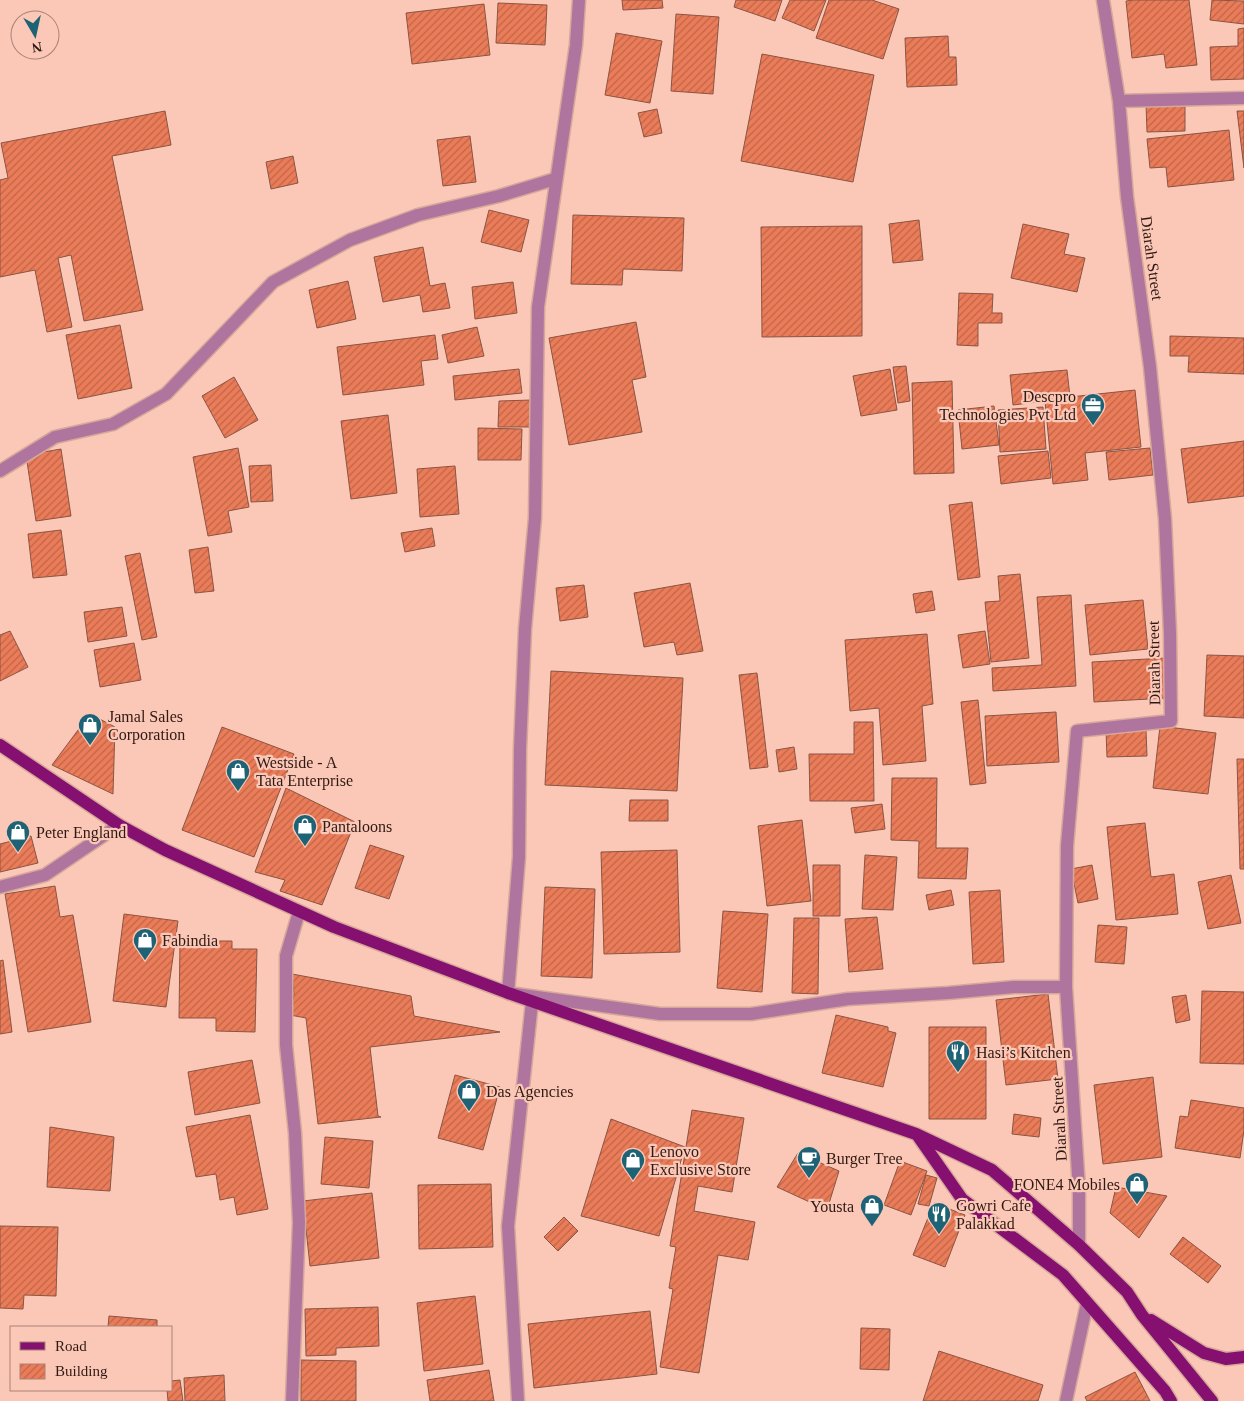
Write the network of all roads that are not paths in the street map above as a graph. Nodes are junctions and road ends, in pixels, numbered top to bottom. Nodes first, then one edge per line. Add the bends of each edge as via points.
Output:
1 (579, 0) edge
2 (1103, 0) edge
3 (1244, 98) edge
4 (1119, 101) junction
5 (555, 179) junction
6 (0, 471) edge
7 (0, 746) edge
8 (119, 825) junction
9 (0, 887) edge
10 (300, 912) junction
11 (1066, 987) junction
12 (508, 993) junction
13 (532, 1002) junction
14 (916, 1134) junction
15 (1079, 1245) junction
16 (1087, 1303) junction
17 (1142, 1315) junction
18 (1244, 1357) edge
19 (292, 1401) edge
20 (518, 1401) edge
21 (1066, 1401) edge
22 (1171, 1401) edge
23 (1212, 1401) edge

1 - 5 street via 576,44
2 - 4 street, Diarah Street
3 - 4 street
4 - 11 street, Diarah Street via 1127,198 1150,366 1165,519 1171,721 1077,731 1067,846
5 - 6 street via 418,215 350,240 273,282 166,394 113,424 54,438
5 - 12 street via 538,307 535,518 524,630 519,857
7 - 8 main road
8 - 9 street via 45,875
8 - 10 main road via 165,850
10 - 12 main road
10 - 19 street via 286,956 286,1045 295,1133 298,1223
11 - 12 street via 1014,986 848,998 751,1014 660,1014
11 - 15 street, Diarah Street via 1078,1160
12 - 13 main road
13 - 14 main road
13 - 20 street via 508,1226
14 - 15 main road via 992,1170
14 - 16 main road via 962,1199 1063,1275
15 - 17 main road via 1127,1292
16 - 21 street
16 - 22 main road
17 - 18 main road via 1204,1353 1226,1358
17 - 23 main road

